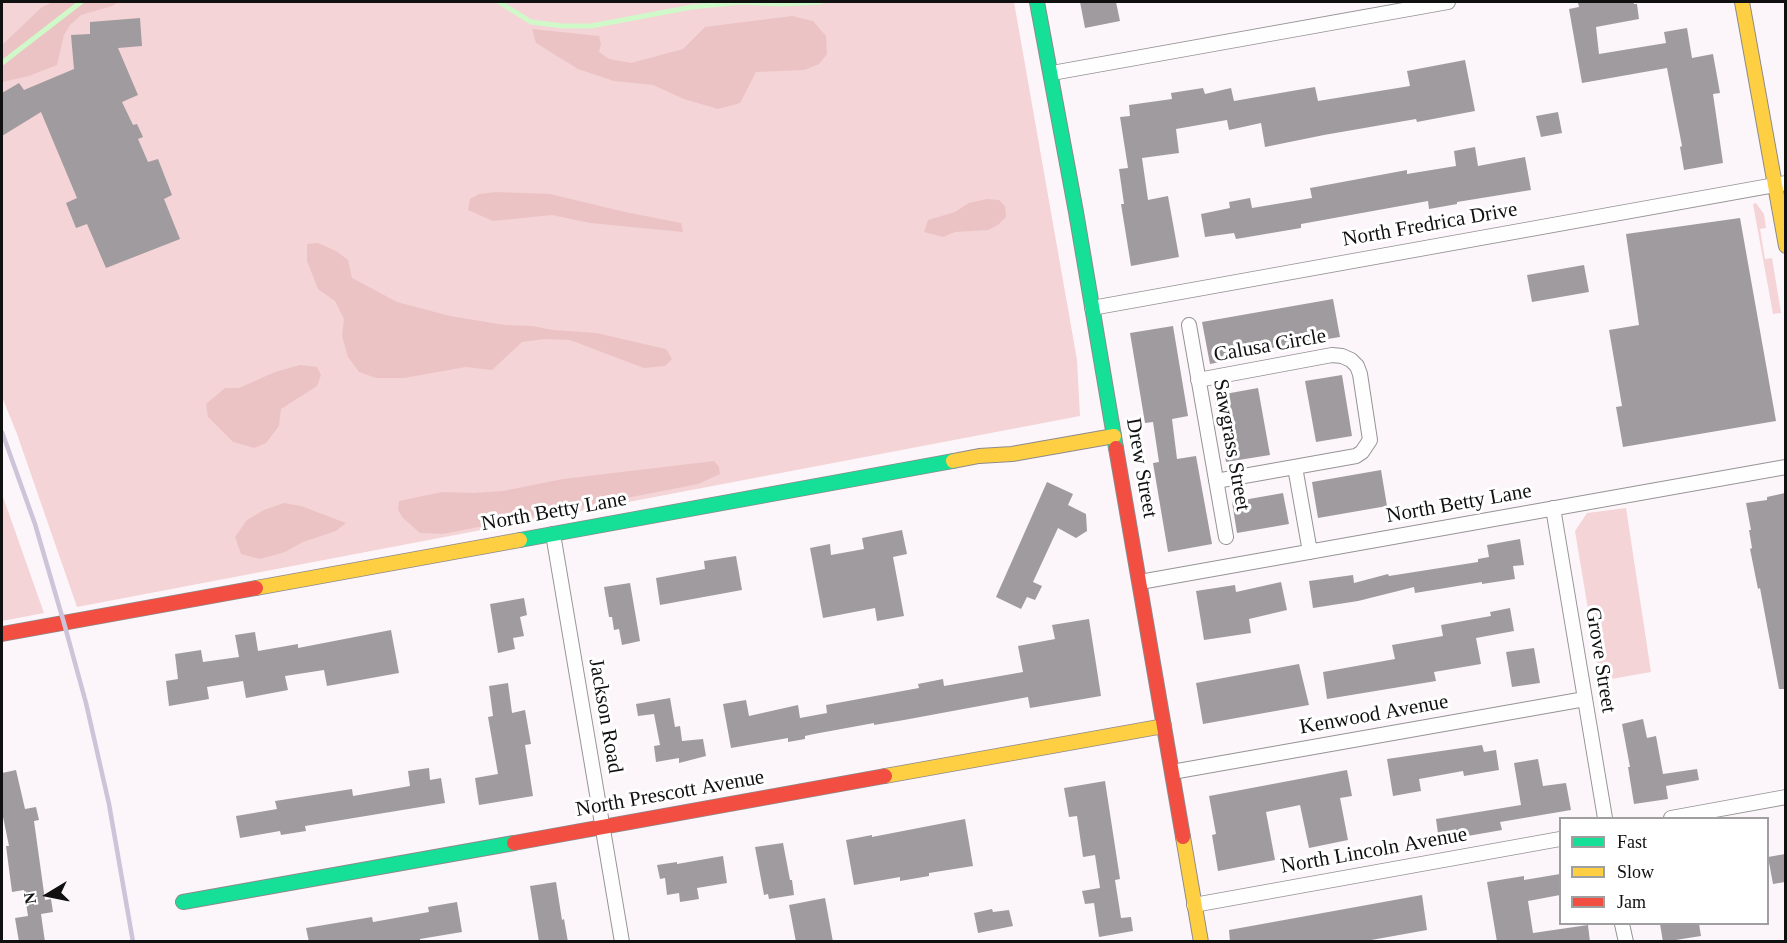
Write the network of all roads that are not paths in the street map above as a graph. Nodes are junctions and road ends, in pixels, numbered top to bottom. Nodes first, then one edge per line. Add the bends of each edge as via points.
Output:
1 (1448, 2) edge
2 (1742, 2) edge
3 (1037, 4) edge
4 (1052, 74) junction
5 (1780, 184) edge
6 (1785, 246) edge
7 (1092, 308) junction
8 (1189, 325) dead end
9 (1198, 380) junction
10 (1114, 436) junction
11 (1295, 467) junction
12 (1785, 467) edge
13 (1216, 481) junction
14 (1553, 508) junction
15 (553, 534) junction
16 (1226, 537) dead end
17 (1310, 552) junction
18 (1140, 582) junction
19 (2, 634) edge
20 (1585, 699) junction
21 (1164, 726) junction
22 (1172, 772) junction
23 (1785, 797) edge
24 (1605, 817) edge
25 (1681, 817) edge
26 (603, 828) junction
27 (1559, 839) edge
28 (183, 902) dead end
29 (1194, 905) junction
30 (1623, 925) edge
31 (622, 942) edge
32 (1201, 942) edge
33 (1626, 942) edge

1 - 4 street
2 - 5 street
3 - 4 street, Drew Street
4 - 7 street, Drew Street
5 - 6 street
5 - 7 street, North Fredrica Drive
7 - 10 street, Drew Street
8 - 9 street, Sawgrass Street
9 - 11 street, Calusa Circle via 1332,355 1351,360 1360,374 1370,432 1367,447 1356,456
9 - 13 street, Sawgrass Street
10 - 15 street, North Betty Lane via 979,456
10 - 18 street, Drew Street
11 - 13 street, Calusa Circle
11 - 17 street
12 - 14 street, North Betty Lane
13 - 16 street, Sawgrass Street
14 - 17 street, North Betty Lane
14 - 20 street, Grove Street
15 - 19 street, North Betty Lane
15 - 26 street, Jackson Road
17 - 18 street, North Betty Lane
18 - 21 street, Drew Street
20 - 22 street, Kenwood Avenue
20 - 24 street, Grove Street
21 - 22 street, Drew Street
21 - 26 street, North Prescott Avenue
22 - 29 street, Drew Street
23 - 25 street
26 - 28 street, North Prescott Avenue
26 - 31 street, Jackson Road
27 - 29 street, North Lincoln Avenue
29 - 32 street, Drew Street
30 - 33 street

